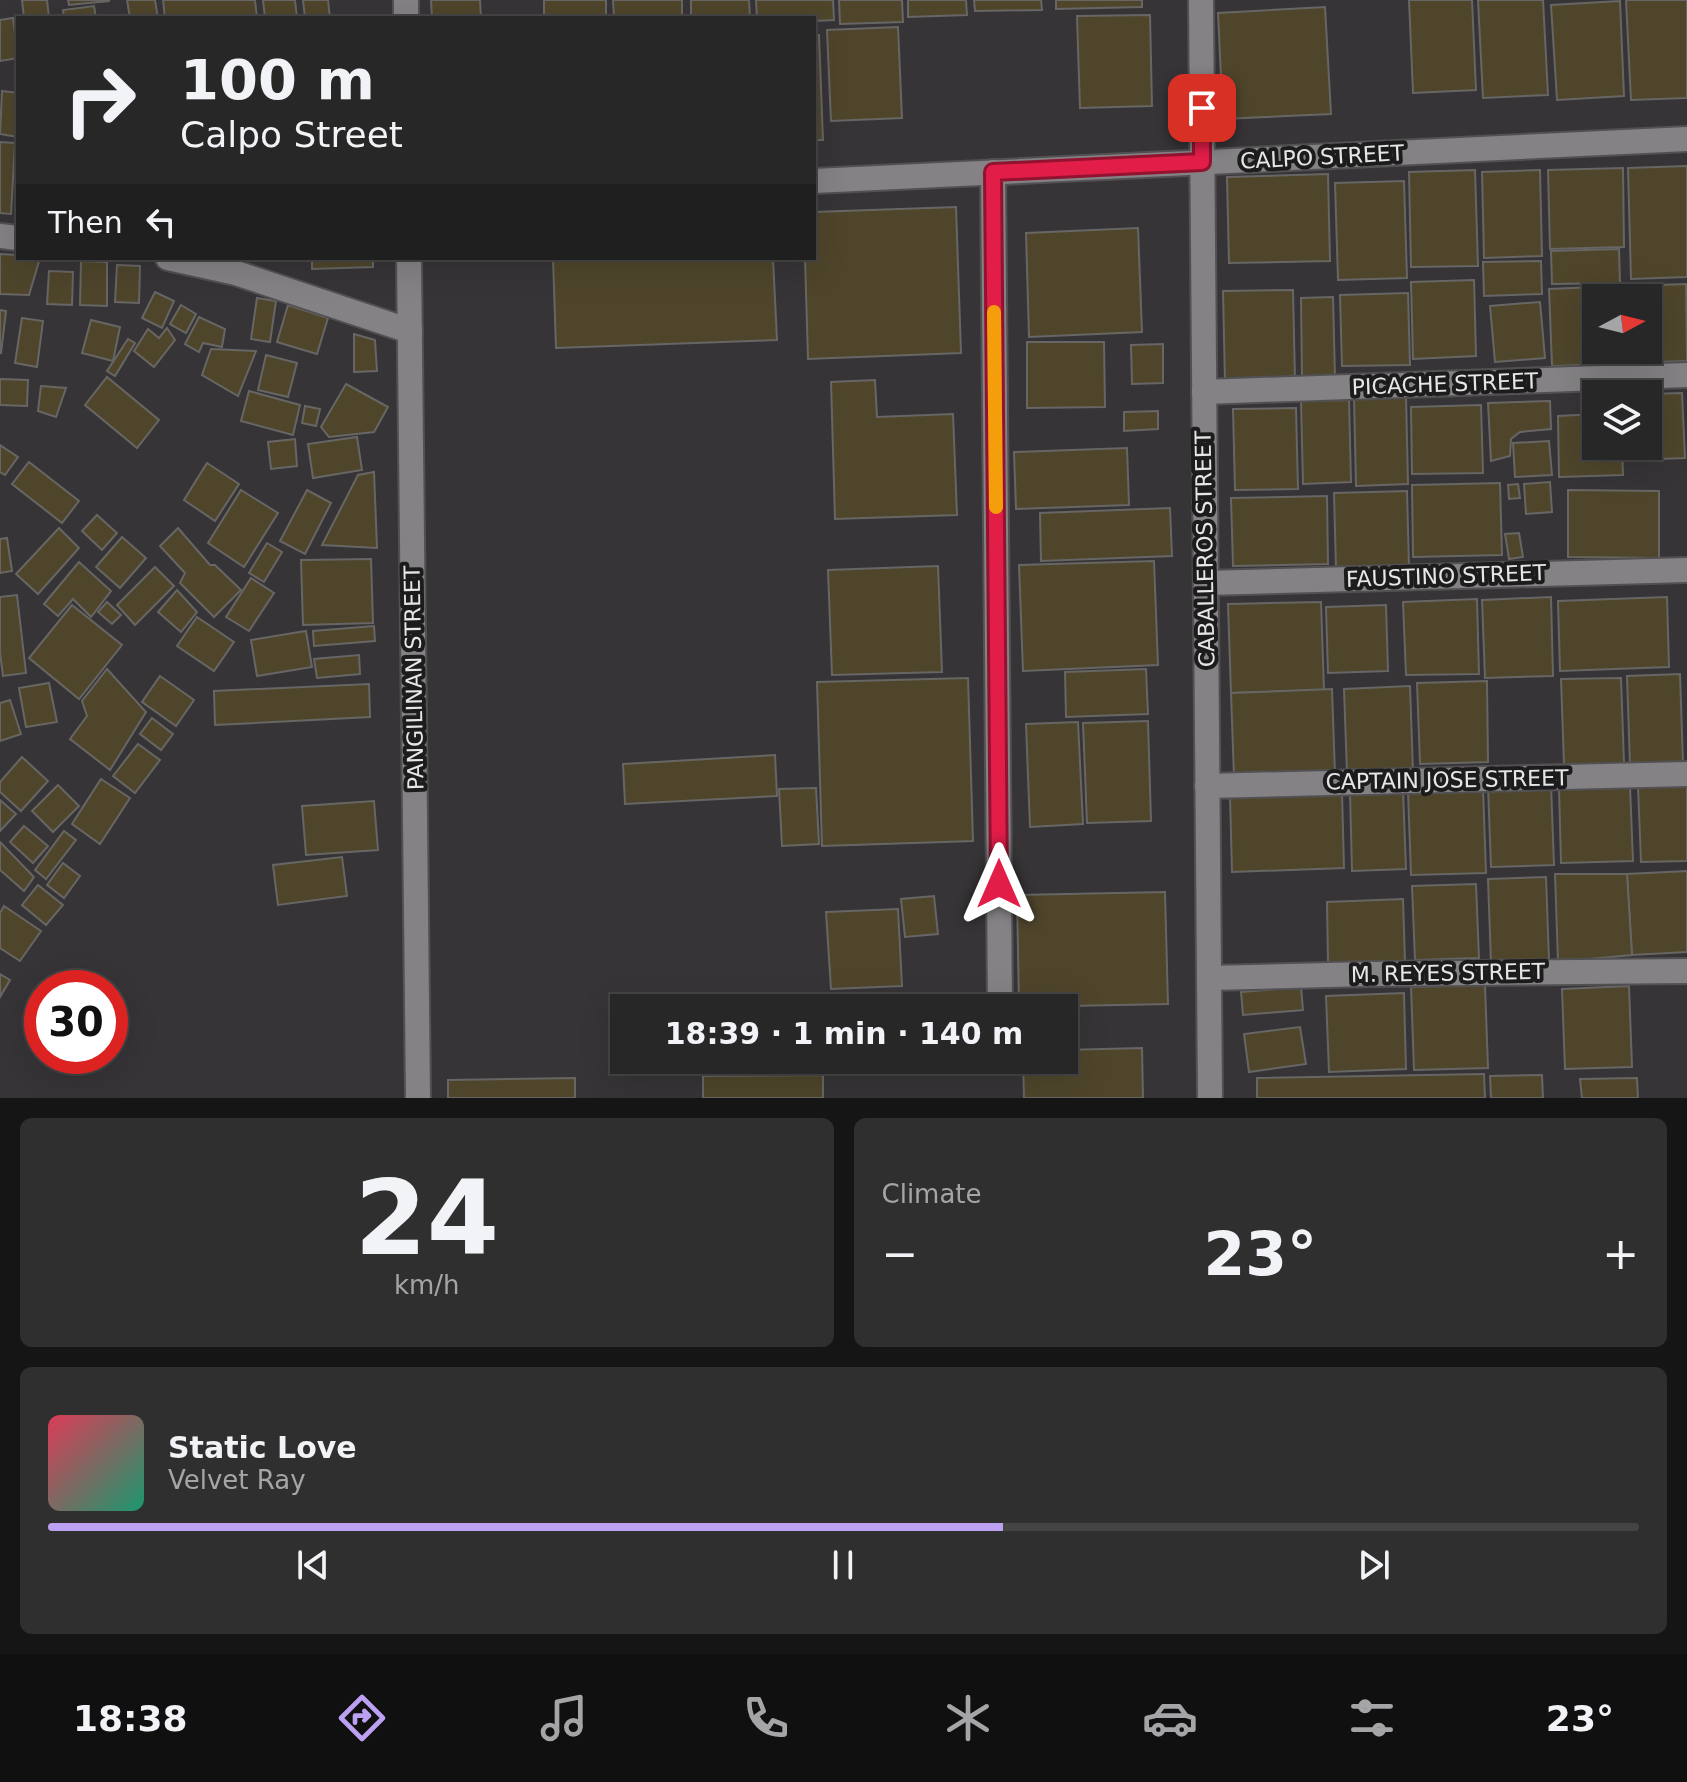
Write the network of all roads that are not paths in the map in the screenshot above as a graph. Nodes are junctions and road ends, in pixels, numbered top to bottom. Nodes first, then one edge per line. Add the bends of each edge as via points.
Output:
1 (1201, 0) edge
2 (1687, 139) edge
3 (1202, 162) junction
4 (993, 172) junction
5 (816, 181) edge
6 (177, 260) edge
7 (409, 260) edge
8 (410, 331) junction
9 (1687, 375) edge
10 (1204, 392) junction
11 (1687, 570) edge
12 (1206, 583) junction
13 (1687, 774) edge
14 (1207, 786) junction
15 (1687, 971) edge
16 (1209, 978) junction
17 (1000, 994) edge
18 (418, 1098) edge
19 (1210, 1098) edge

1 - 3 street, CABALLEROS STREET
2 - 3 street, CALPO STREET
3 - 4 street, CALPO STREET
3 - 10 street, CABALLEROS STREET
4 - 5 street, CALPO STREET
4 - 17 street
6 - 8 street via 236,273
7 - 8 street, PANGILINAN STREET
8 - 18 street, PANGILINAN STREET
9 - 10 street, PICACHE STREET
10 - 12 street, CABALLEROS STREET
11 - 12 street, FAUSTINO STREET
12 - 14 street, CABALLEROS STREET
13 - 14 street, CAPTAIN JOSE STREET
14 - 16 street, CABALLEROS STREET
15 - 16 street, M. REYES STREET
16 - 19 street, CABALLEROS STREET

